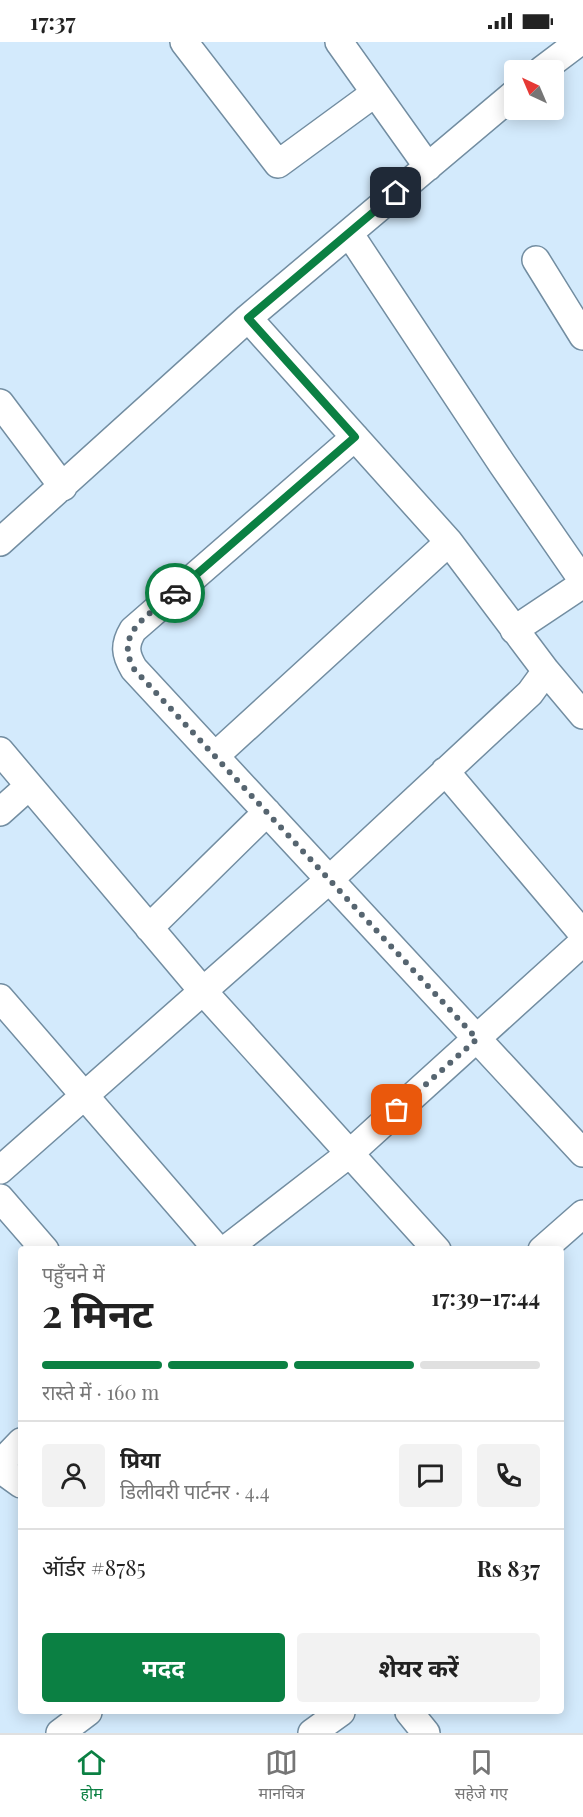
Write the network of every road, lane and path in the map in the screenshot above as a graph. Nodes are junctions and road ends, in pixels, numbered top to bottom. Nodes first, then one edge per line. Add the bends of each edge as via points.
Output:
1 (184, 42) edge
2 (339, 42) edge
3 (568, 45) edge
4 (552, 60) edge
5 (375, 93) junction
6 (504, 102) edge
7 (428, 167) junction
8 (349, 233) junction
9 (536, 260) dead end
10 (248, 318) junction
11 (583, 336) edge
12 (0, 403) edge
13 (355, 437) junction
14 (63, 487) junction
15 (0, 542) edge
16 (449, 542) junction
17 (583, 583) edge
18 (514, 630) junction
19 (546, 671) junction
20 (583, 715) edge
21 (0, 752) edge
22 (215, 756) junction
23 (445, 771) junction
24 (29, 786) junction
25 (0, 812) edge
26 (267, 812) junction
27 (330, 879) junction
28 (148, 928) junction
29 (583, 934) edge
30 (583, 942) edge
31 (202, 990) junction
32 (0, 998) edge
33 (477, 1039) junction
34 (85, 1095) junction
35 (583, 1153) edge
36 (349, 1154) junction
37 (0, 1170) edge
38 (0, 1198) edge
39 (583, 1214) edge
40 (42, 1246) edge
41 (215, 1246) edge
42 (230, 1246) edge
43 (433, 1246) edge
44 (547, 1246) edge
45 (18, 1445) edge
46 (0, 1464) edge
47 (0, 1468) edge
48 (18, 1482) edge
49 (85, 1714) edge
50 (338, 1714) edge
51 (412, 1714) edge
52 (60, 1733) edge
53 (312, 1733) edge
54 (426, 1733) edge

1 - 5 street via 278,164
2 - 5 street
3 - 4 street
5 - 7 street
6 - 7 street
7 - 8 street
8 - 10 street
8 - 17 street
9 - 11 street
10 - 13 street
10 - 14 street
12 - 14 street
13 - 16 street
13 - 22 street via 133,630 126,643 127,657 134,669
14 - 15 street
16 - 18 street
16 - 22 street
17 - 18 street
18 - 19 street
19 - 20 street
19 - 23 street via 530,693
21 - 24 street
22 - 26 street
23 - 27 street
23 - 29 street
24 - 25 street
24 - 28 street
26 - 27 street
26 - 28 street
27 - 31 street
27 - 33 street
28 - 31 street
30 - 33 street
31 - 34 street
31 - 36 street
32 - 34 street
33 - 35 street
33 - 36 street
34 - 37 street
34 - 41 street
36 - 42 street
36 - 43 street
38 - 40 street
39 - 44 street
45 - 46 street
47 - 48 street
49 - 52 street
50 - 53 street
51 - 54 street

